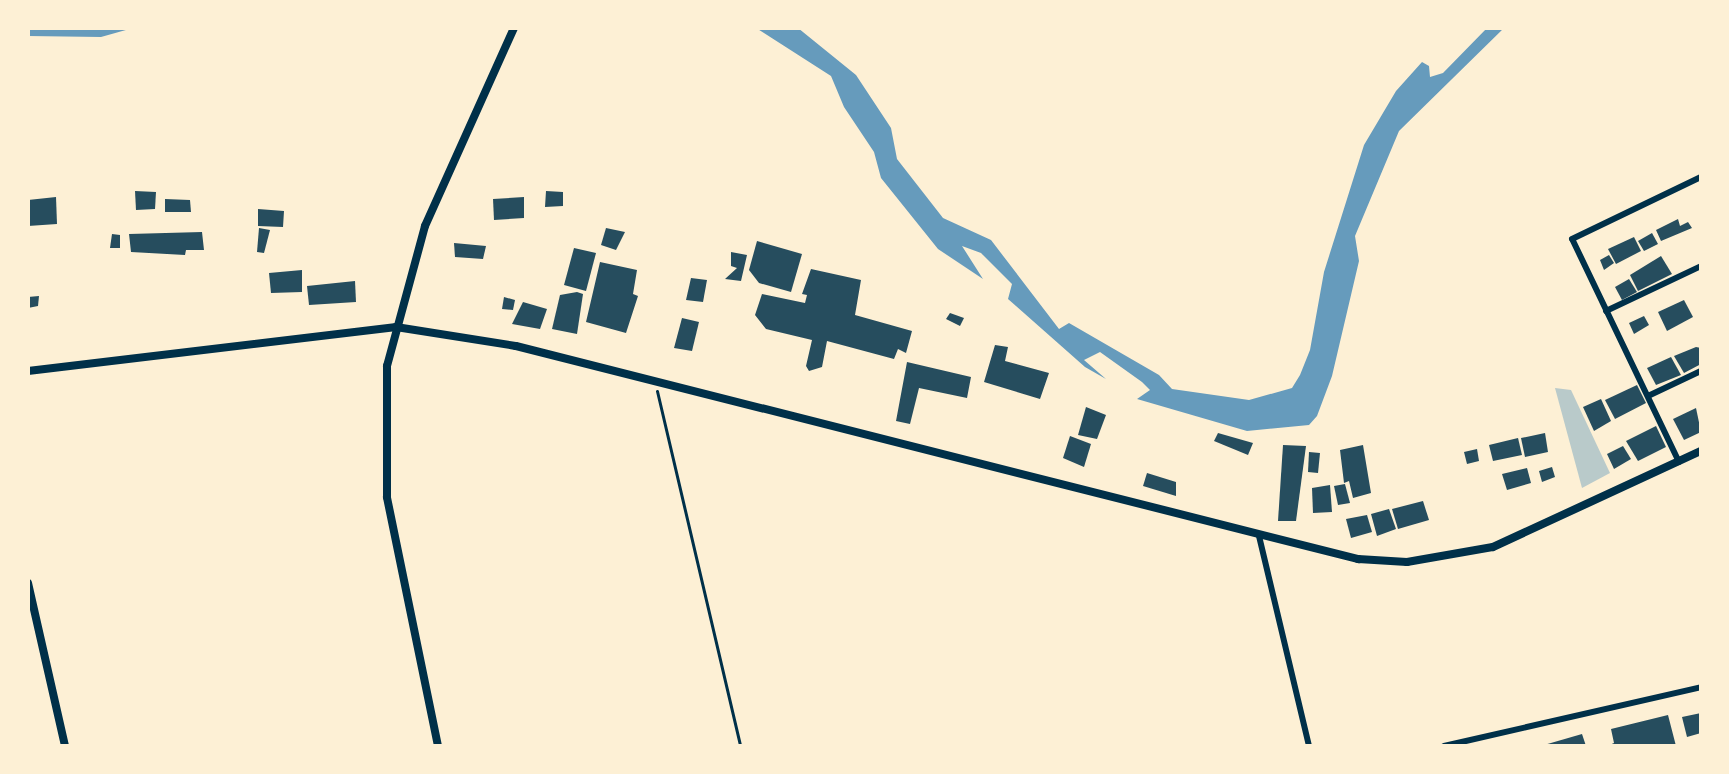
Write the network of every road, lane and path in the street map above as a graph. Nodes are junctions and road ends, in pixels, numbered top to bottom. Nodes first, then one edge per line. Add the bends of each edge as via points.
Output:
1 (514, 28) edge
2 (1701, 177) edge
3 (1701, 266) edge
4 (1606, 311) junction
5 (396, 327) junction
6 (28, 371) edge
7 (1701, 371) edge
8 (655, 381) junction
9 (1648, 396) junction
10 (1701, 451) edge
11 (1679, 462) junction
12 (1259, 536) junction
13 (28, 583) edge
14 (1701, 687) edge
15 (65, 746) edge
16 (438, 746) edge
17 (740, 746) edge
18 (1309, 746) edge
19 (1444, 746) edge

1 - 5 street via 425,226
2 - 4 street via 1572,239
3 - 4 street
4 - 9 street
5 - 6 street
5 - 8 street via 516,346
5 - 16 street via 387,366 387,497
7 - 9 street
8 - 12 street
8 - 17 path
9 - 11 street
10 - 11 street
11 - 12 street via 1522,536 1446,558 1358,559
12 - 18 street
13 - 15 street
14 - 19 street

